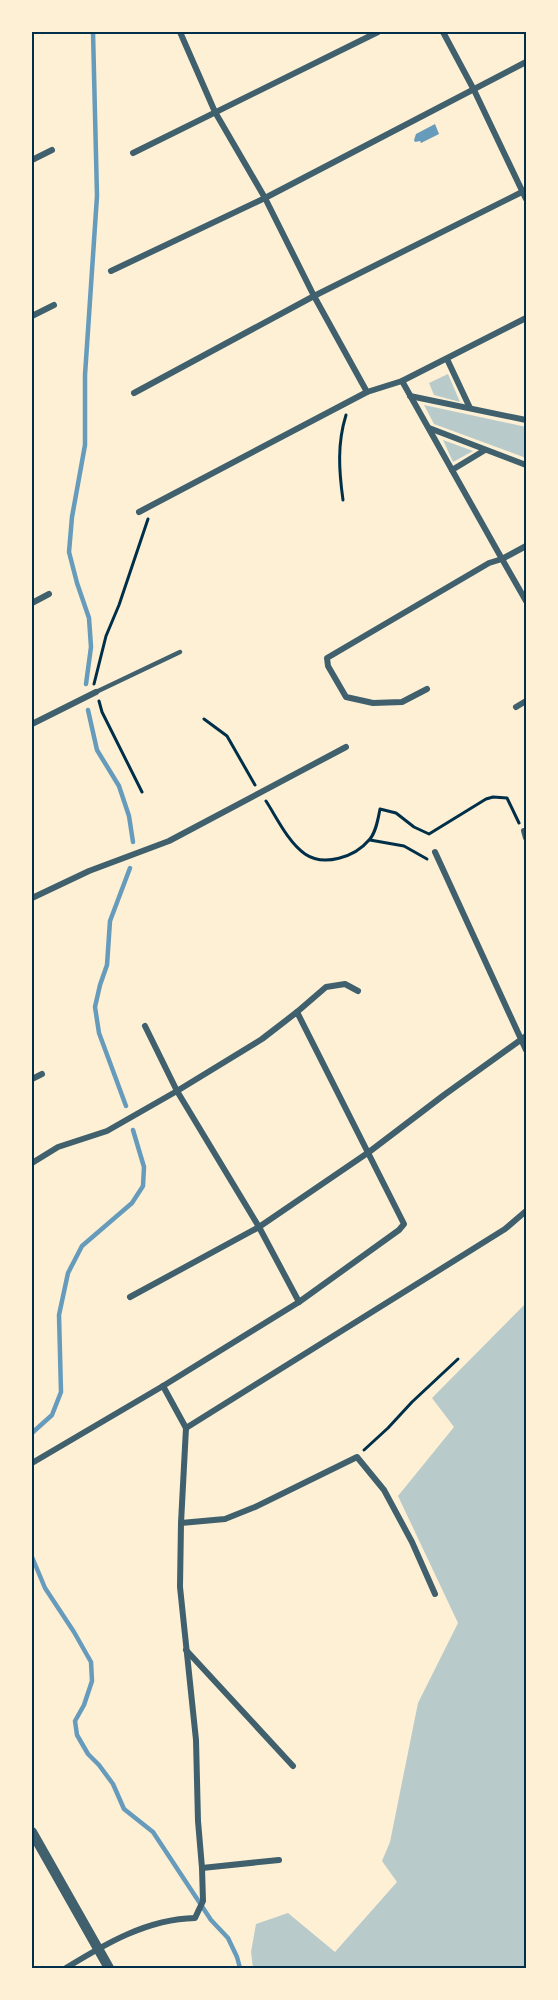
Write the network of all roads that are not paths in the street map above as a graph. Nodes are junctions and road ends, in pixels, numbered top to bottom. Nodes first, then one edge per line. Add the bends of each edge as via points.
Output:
1 (180, 32) edge
2 (378, 32) edge
3 (443, 32) edge
4 (526, 62) edge
5 (474, 90) junction
6 (215, 112) junction
7 (52, 150) dead end
8 (132, 153) dead end
9 (32, 160) edge
10 (525, 194) edge
11 (265, 198) junction
12 (111, 271) dead end
13 (314, 296) junction
14 (54, 305) dead end
15 (32, 316) edge
16 (526, 318) edge
17 (447, 359) junction
18 (402, 381) junction
19 (367, 392) junction
20 (134, 393) dead end
21 (410, 396) junction
22 (470, 408) junction
23 (526, 420) edge
24 (428, 428) junction
25 (485, 450) junction
26 (526, 465) edge
27 (452, 470) junction
28 (139, 512) dead end
29 (526, 546) edge
30 (502, 559) junction
31 (49, 594) dead end
32 (526, 601) edge
33 (32, 603) edge
34 (180, 652) dead end
35 (428, 689) dead end
36 (96, 692) joint
37 (526, 701) edge
38 (516, 707) dead end
39 (32, 724) edge
40 (346, 747) dead end
41 (435, 852) dead end
42 (32, 898) edge
43 (358, 991) dead end
44 (297, 1012) junction
45 (145, 1026) dead end
46 (524, 1038) edge
47 (526, 1050) edge
48 (42, 1074) dead end
49 (32, 1078) edge
50 (177, 1091) junction
51 (369, 1152) junction
52 (32, 1163) edge
53 (526, 1212) edge
54 (259, 1227) junction
55 (130, 1297) dead end
56 (299, 1302) junction
57 (163, 1386) junction
58 (186, 1428) junction
59 (32, 1463) edge
60 (181, 1523) junction
61 (435, 1594) dead end
62 (186, 1650) junction
63 (293, 1766) dead end
64 (32, 1832) edge
65 (279, 1860) dead end
66 (202, 1868) junction
67 (98, 1948) junction
68 (66, 1968) edge
69 (109, 1968) edge

1 - 6 street
2 - 6 street
3 - 5 street
4 - 5 street
5 - 10 street
5 - 11 street
6 - 8 street
6 - 11 street
7 - 9 street
10 - 13 street
11 - 12 street
11 - 13 street
13 - 19 street
13 - 20 street
14 - 15 street
16 - 17 street
17 - 18 street
17 - 22 street
18 - 19 street
18 - 21 street
19 - 28 street
21 - 22 street
21 - 24 street
22 - 23 street
24 - 25 street
24 - 27 street
25 - 26 street
25 - 27 street
27 - 30 street
29 - 30 street
30 - 32 street
30 - 35 street via 327,658 346,697 373,703 402,702
31 - 33 street
34 - 36 lane
36 - 39 street
37 - 38 street
40 - 42 street via 169,841
41 - 46 street
43 - 44 street via 345,984 326,987
44 - 50 street via 262,1039
44 - 51 street
45 - 50 street
46 - 47 street
46 - 51 street
48 - 49 street
50 - 52 street via 107,1131 58,1147
50 - 54 street
51 - 54 street
51 - 56 street via 404,1224
53 - 58 street via 505,1229
54 - 55 street
54 - 56 street
56 - 57 street
57 - 58 street
57 - 59 street
58 - 60 street
60 - 61 street via 225,1519 357,1456 384,1490
60 - 62 street via 180,1587
62 - 63 street
62 - 66 street via 196,1740
64 - 67 street
65 - 66 street
66 - 67 street via 203,1901 195,1918 153,1924
67 - 68 street
67 - 69 street

